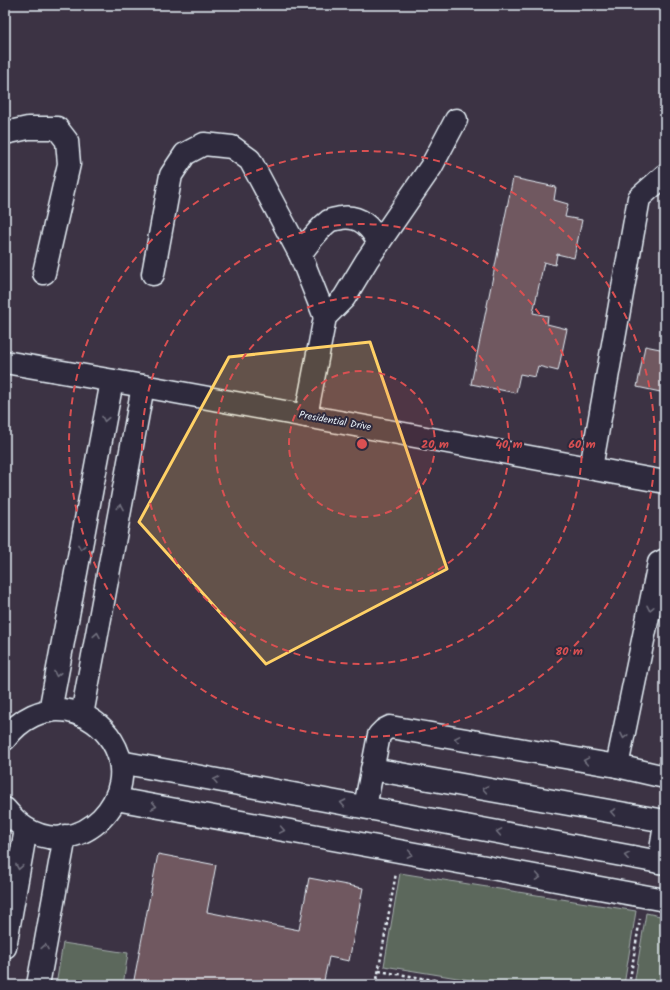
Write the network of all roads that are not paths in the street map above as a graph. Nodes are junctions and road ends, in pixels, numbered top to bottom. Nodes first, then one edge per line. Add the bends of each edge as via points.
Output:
1 (456, 120) dead end
2 (5, 133) edge
3 (665, 175) edge
4 (379, 243) junction
5 (300, 254) junction
6 (44, 273) dead end
7 (153, 274) dead end
8 (325, 317) junction
9 (5, 362) edge
10 (112, 381) junction
11 (143, 386) junction
12 (306, 416) junction
13 (591, 468) junction
14 (665, 482) edge
15 (665, 560) edge
16 (50, 711) junction
17 (82, 715) junction
18 (5, 738) edge
19 (120, 762) junction
20 (617, 766) junction
21 (372, 769) junction
22 (665, 777) edge
23 (116, 799) junction
24 (365, 807) junction
25 (5, 809) edge
26 (665, 821) edge
27 (665, 825) edge
28 (26, 828) junction
29 (65, 836) junction
30 (662, 862) edge
31 (655, 898) edge
32 (5, 947) edge
33 (38, 985) edge

1 - 4 street via 430,167
2 - 6 street via 28,128 57,128 68,141 69,164
3 - 13 street via 639,198
4 - 5 street via 374,232 363,221 346,217 330,220
4 - 8 street via 344,298
5 - 7 street via 250,160 232,147 204,144 185,154 171,175
5 - 8 street
8 - 12 street
9 - 10 street, Presidential Drive
10 - 11 street, Presidential Drive
10 -> 16 street
11 - 12 street, Presidential Drive
17 -> 11 street
12 - 13 street, Presidential Drive
13 - 14 street, Presidential Drive
15 -> 20 street via 659,562
16 - 17 street
16 - 18 street via 23,720
17 - 19 street via 108,733 116,747
19 - 23 street via 120,787
24 -> 19 street
20 -> 21 street via 390,727 379,736
20 - 22 street
21 - 24 street
26 -> 21 street
23 - 29 street via 100,820 90,828
23 -> 31 street
30 -> 24 street
25 - 28 street via 14,820
27 - 30 street
28 - 29 street via 38,834
28 -> 32 street
33 -> 29 street

